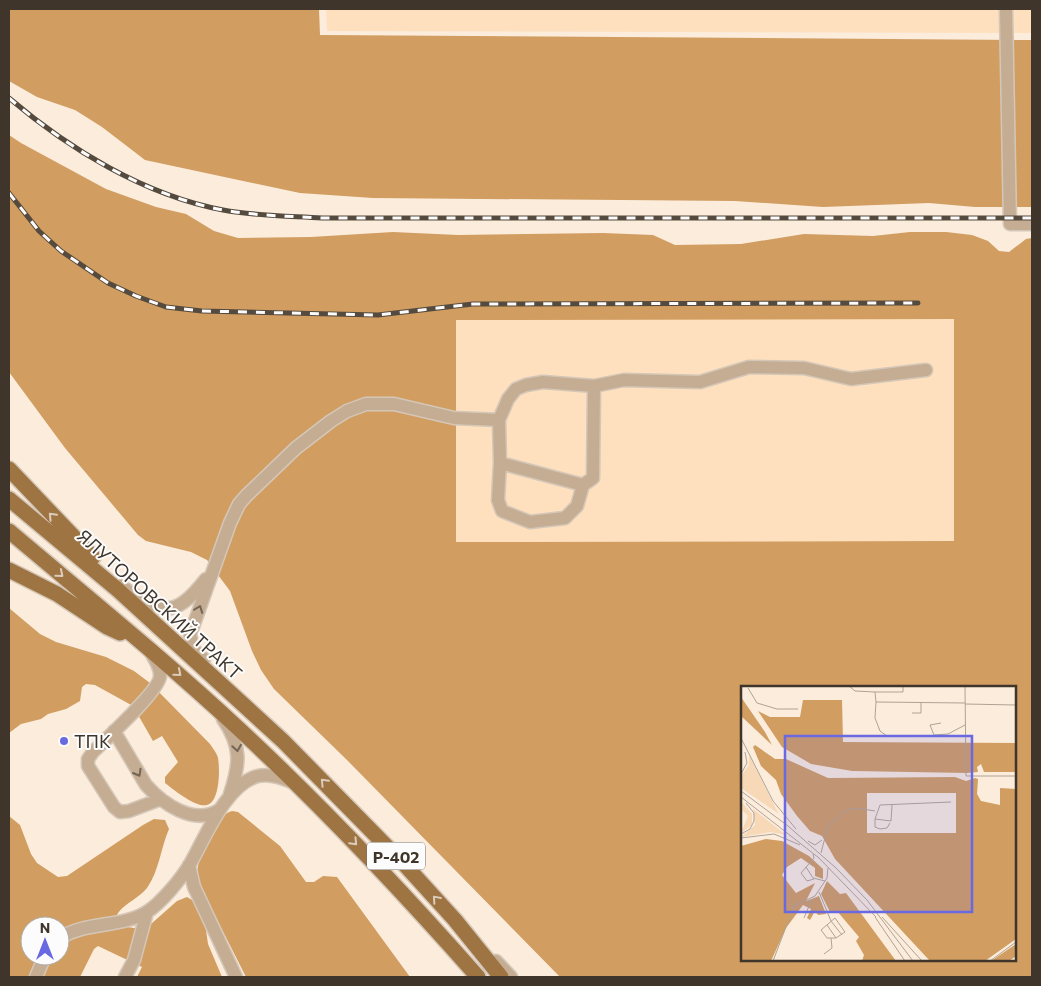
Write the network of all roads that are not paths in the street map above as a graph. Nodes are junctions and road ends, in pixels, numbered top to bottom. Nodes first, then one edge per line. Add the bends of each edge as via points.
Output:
1 (1006, 9) edge
2 (1032, 224) edge
3 (926, 370) dead end
4 (594, 386) junction
5 (500, 420) junction
6 (500, 463) junction
7 (9, 469) edge
8 (583, 485) junction
9 (9, 499) edge
10 (9, 531) edge
11 (68, 548) junction
12 (214, 569) junction
13 (9, 570) edge
14 (119, 584) junction
15 (159, 627) junction
16 (145, 646) junction
17 (216, 707) junction
18 (114, 731) junction
19 (284, 741) junction
20 (296, 784) junction
21 (230, 794) junction
22 (161, 799) junction
23 (219, 810) junction
24 (189, 866) junction
25 (147, 912) junction
26 (455, 920) junction
27 (439, 933) junction
28 (70, 934) edge
29 (125, 977) edge
30 (236, 977) edge
31 (470, 977) edge
32 (478, 977) edge
33 (500, 977) edge
34 (512, 977) edge

1 - 2 street via 1010,224
3 - 4 street via 852,379 804,368 748,367 700,382 624,380
4 - 5 street via 543,382 526,385 516,389 508,399
4 - 8 street via 593,478
5 - 6 street
5 - 12 street via 454,418 394,404 366,404 347,410 296,448 247,495 232,518
6 - 8 street
6 - 8 street via 498,500 502,511 530,522 565,518 577,506
14 -> 7 main road
9 - 11 main road, ЯЛУТОРОВСКИЙ ТРАКТ
10 -> 16 main road
11 - 14 main road
11 - 15 main road, ЯЛУТОРОВСКИЙ ТРАКТ
12 - 14 street via 187,600 174,607 159,608 148,604
19 -> 12 street via 191,644 192,626
13 - 16 main road
14 - 15 main road
15 - 19 main road, ЯЛУТОРОВСКИЙ ТРАКТ
16 -> 17 main road
16 - 18 street via 159,670 159,681
17 - 20 main road, Р-402
17 -> 21 street via 238,748
18 -> 22 street via 146,785
18 - 22 street via 88,759 88,766 114,808 120,812 129,811
26 -> 19 main road, Р-402
20 - 21 street via 277,776 258,776
20 -> 27 main road, Р-402
21 - 23 street
22 - 23 street via 190,815 211,815
23 - 24 street
24 - 25 street
24 - 30 street via 194,887
25 - 28 street
25 - 29 street via 134,960
26 - 33 main road, Р-402
26 - 34 street
27 - 31 street
27 - 32 main road, Р-402

